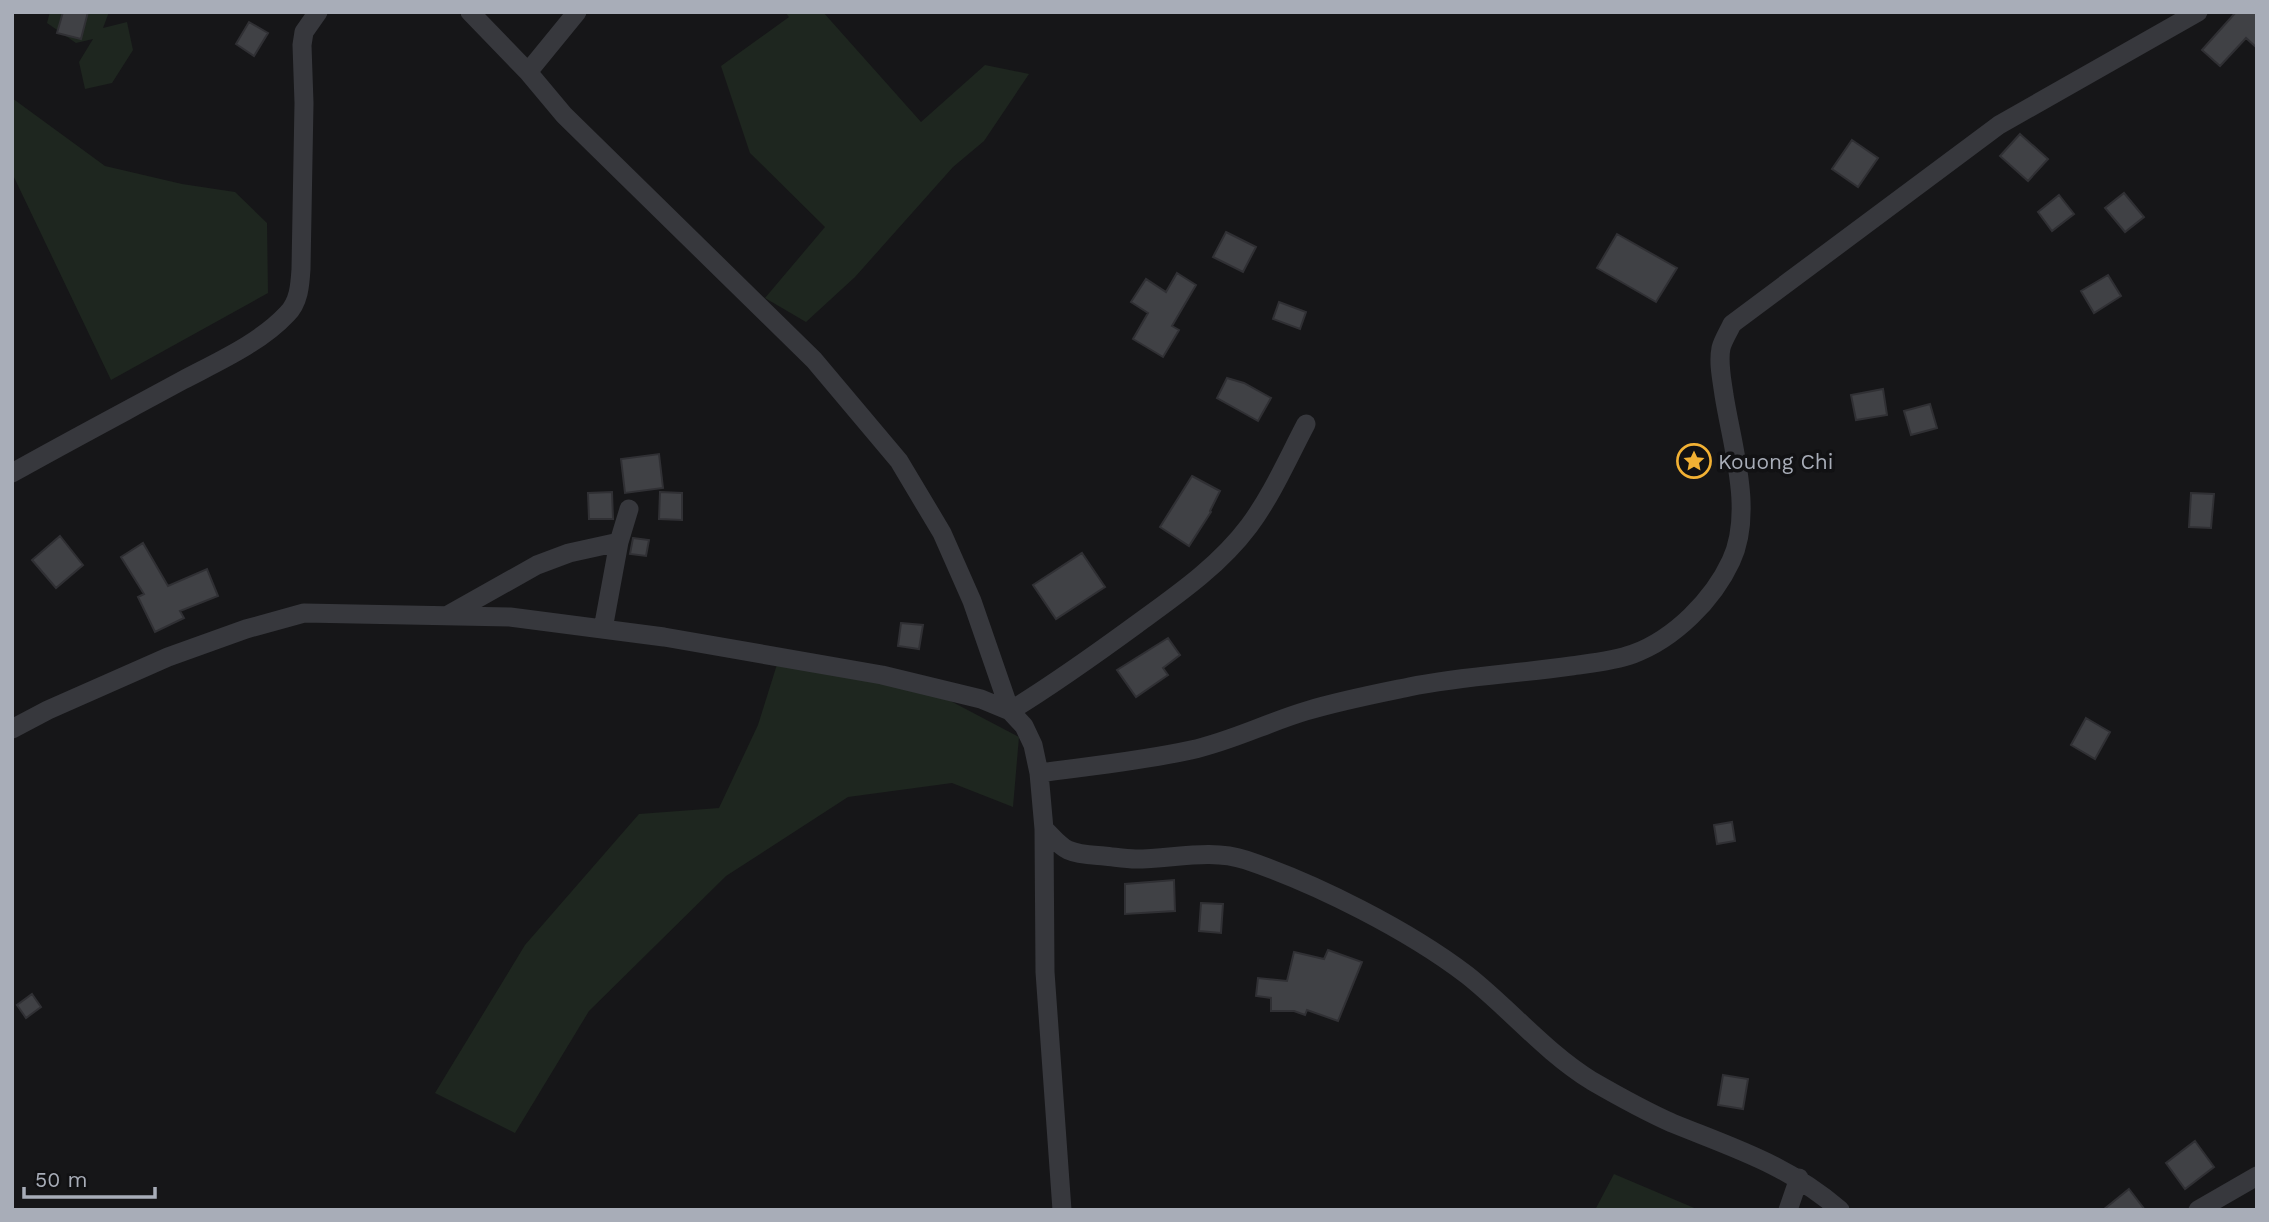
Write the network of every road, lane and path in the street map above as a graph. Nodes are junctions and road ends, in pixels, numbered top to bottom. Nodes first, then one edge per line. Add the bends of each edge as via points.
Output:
1 (318, 12) edge
2 (470, 12) edge
3 (577, 12) edge
4 (2198, 12) edge
5 (528, 72) junction
6 (1306, 424) dead end
7 (12, 473) edge
8 (629, 509) dead end
9 (619, 542) junction
10 (447, 615) junction
11 (603, 629) junction
12 (1010, 711) junction
13 (12, 729) edge
14 (1039, 772) junction
15 (1044, 829) junction
16 (2257, 1176) edge
17 (1799, 1178) junction
18 (1062, 1210) edge
19 (1788, 1210) edge
20 (1840, 1210) edge
21 (2198, 1210) edge

1 - 7 street via 304,32 302,45 301,269 296,302 289,313 240,348
2 - 5 street
3 - 5 street
4 - 14 street via 1999,125 1732,324 1721,346 1720,368 1740,484 1741,527 1731,561 1709,596 1658,641 1633,654 1600,662 1412,687 1306,711 1238,738 1189,751
5 - 12 street via 564,115 814,360 899,461 943,533
6 - 12 street via 1248,526 1214,565
8 - 9 street
9 - 10 street via 537,565
9 - 11 street
10 - 11 street via 510,617
10 - 13 street via 304,613 168,657
11 - 12 street via 882,675 981,699
12 - 14 street via 1024,726
14 - 15 street
15 - 17 street via 1066,849 1084,855 1137,859 1186,854 1244,859 1319,890 1398,931 1464,973 1549,1051 1591,1080 1671,1122
15 - 18 street via 1045,972
16 - 21 street
17 - 19 street
17 - 20 street

